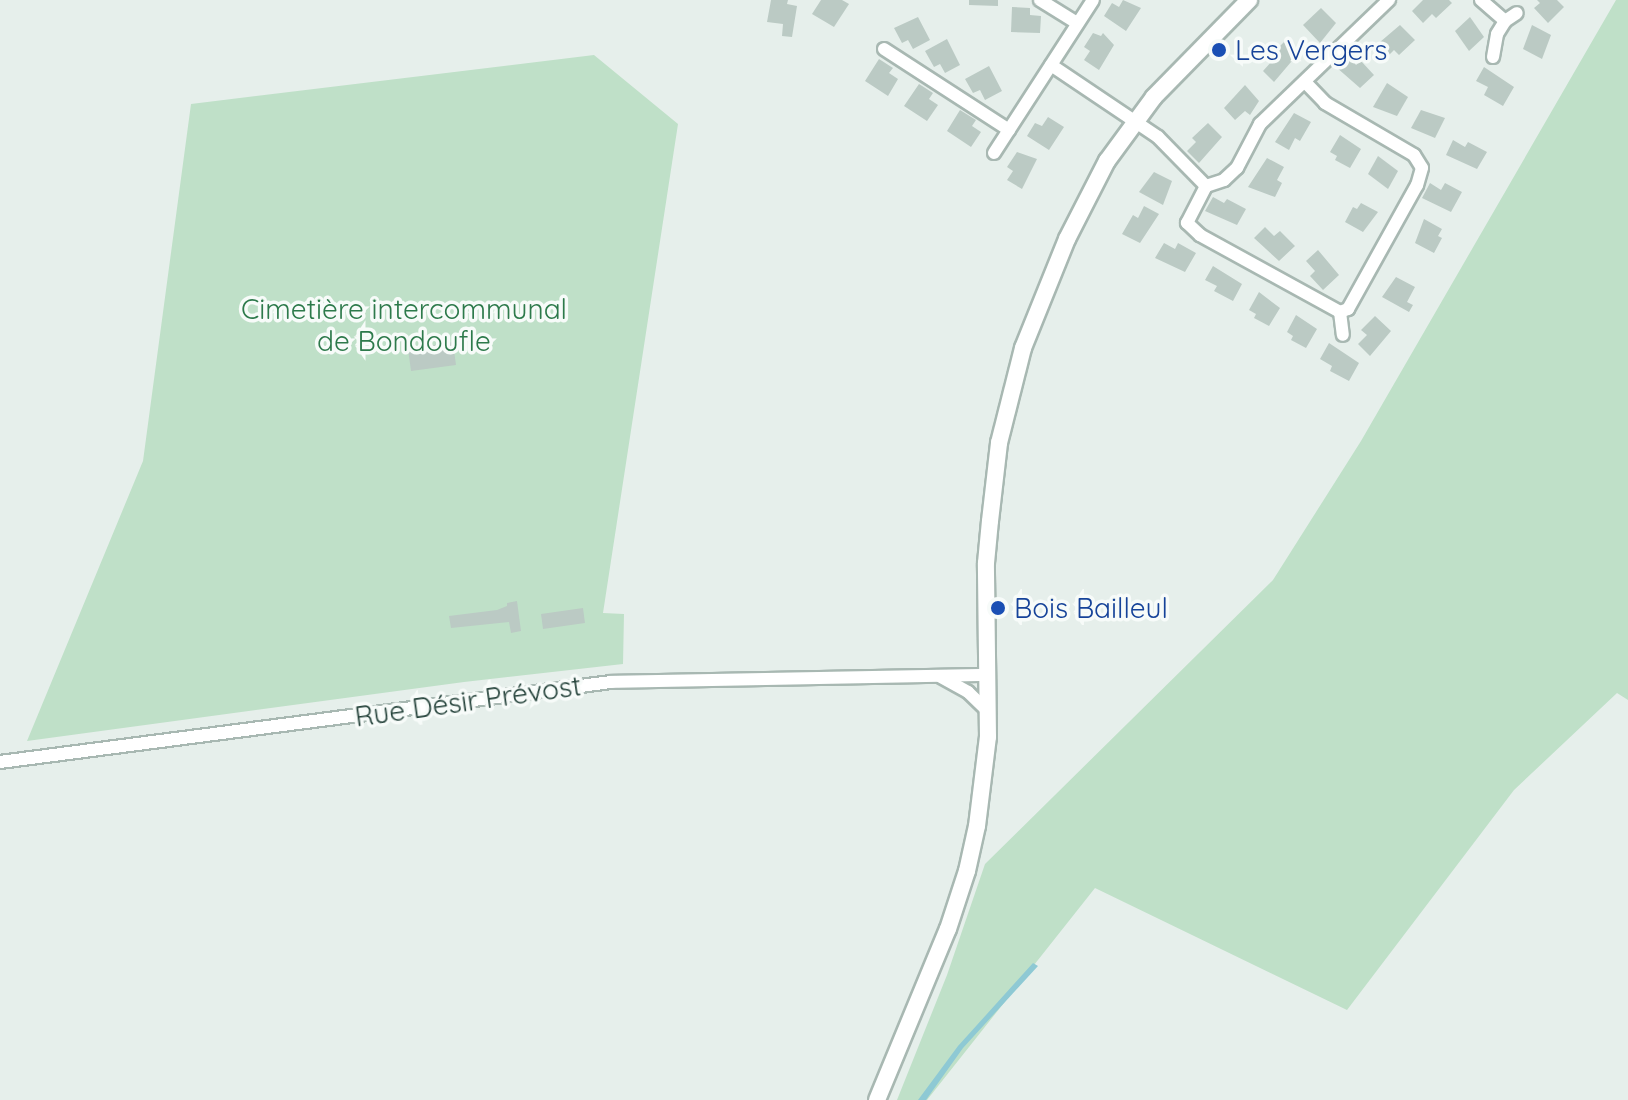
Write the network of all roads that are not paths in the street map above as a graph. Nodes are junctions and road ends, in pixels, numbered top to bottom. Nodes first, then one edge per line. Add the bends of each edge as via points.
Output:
1 (1040, 0) edge
2 (1093, 0) edge
3 (1249, 0) edge
4 (1389, 0) edge
5 (1481, 0) edge
6 (1517, 13) dead end
7 (1505, 21) junction
8 (1077, 23) junction
9 (884, 49) dead end
10 (1493, 57) dead end
11 (1051, 65) junction
12 (1306, 83) junction
13 (1135, 120) junction
14 (1009, 130) junction
15 (994, 153) dead end
16 (1206, 186) junction
17 (1187, 223) junction
18 (1175, 231) dead end
19 (1340, 312) junction
20 (1343, 335) dead end
21 (987, 675) junction
22 (938, 676) junction
23 (988, 711) junction
24 (0, 762) edge
25 (877, 1100) edge

1 - 8 street
2 - 8 street
3 - 13 street
4 - 12 street
5 - 7 street
6 - 7 street
7 - 10 street
8 - 11 street
9 - 14 street
11 - 13 street
11 - 14 street
12 - 16 street via 1260,124 1231,175
12 - 19 street via 1325,103 1414,155 1422,168 1348,309
13 - 16 street
13 - 21 street via 1067,239 1042,295 1010,395 987,549
14 - 15 street
16 - 17 street
17 - 18 street
17 - 19 street
19 - 20 street
21 - 22 street, Rue Désir Prévost
21 - 23 street
22 - 23 street via 958,685
22 - 24 street, Rue Désir Prévost via 611,682
23 - 25 street via 984,782 967,871

